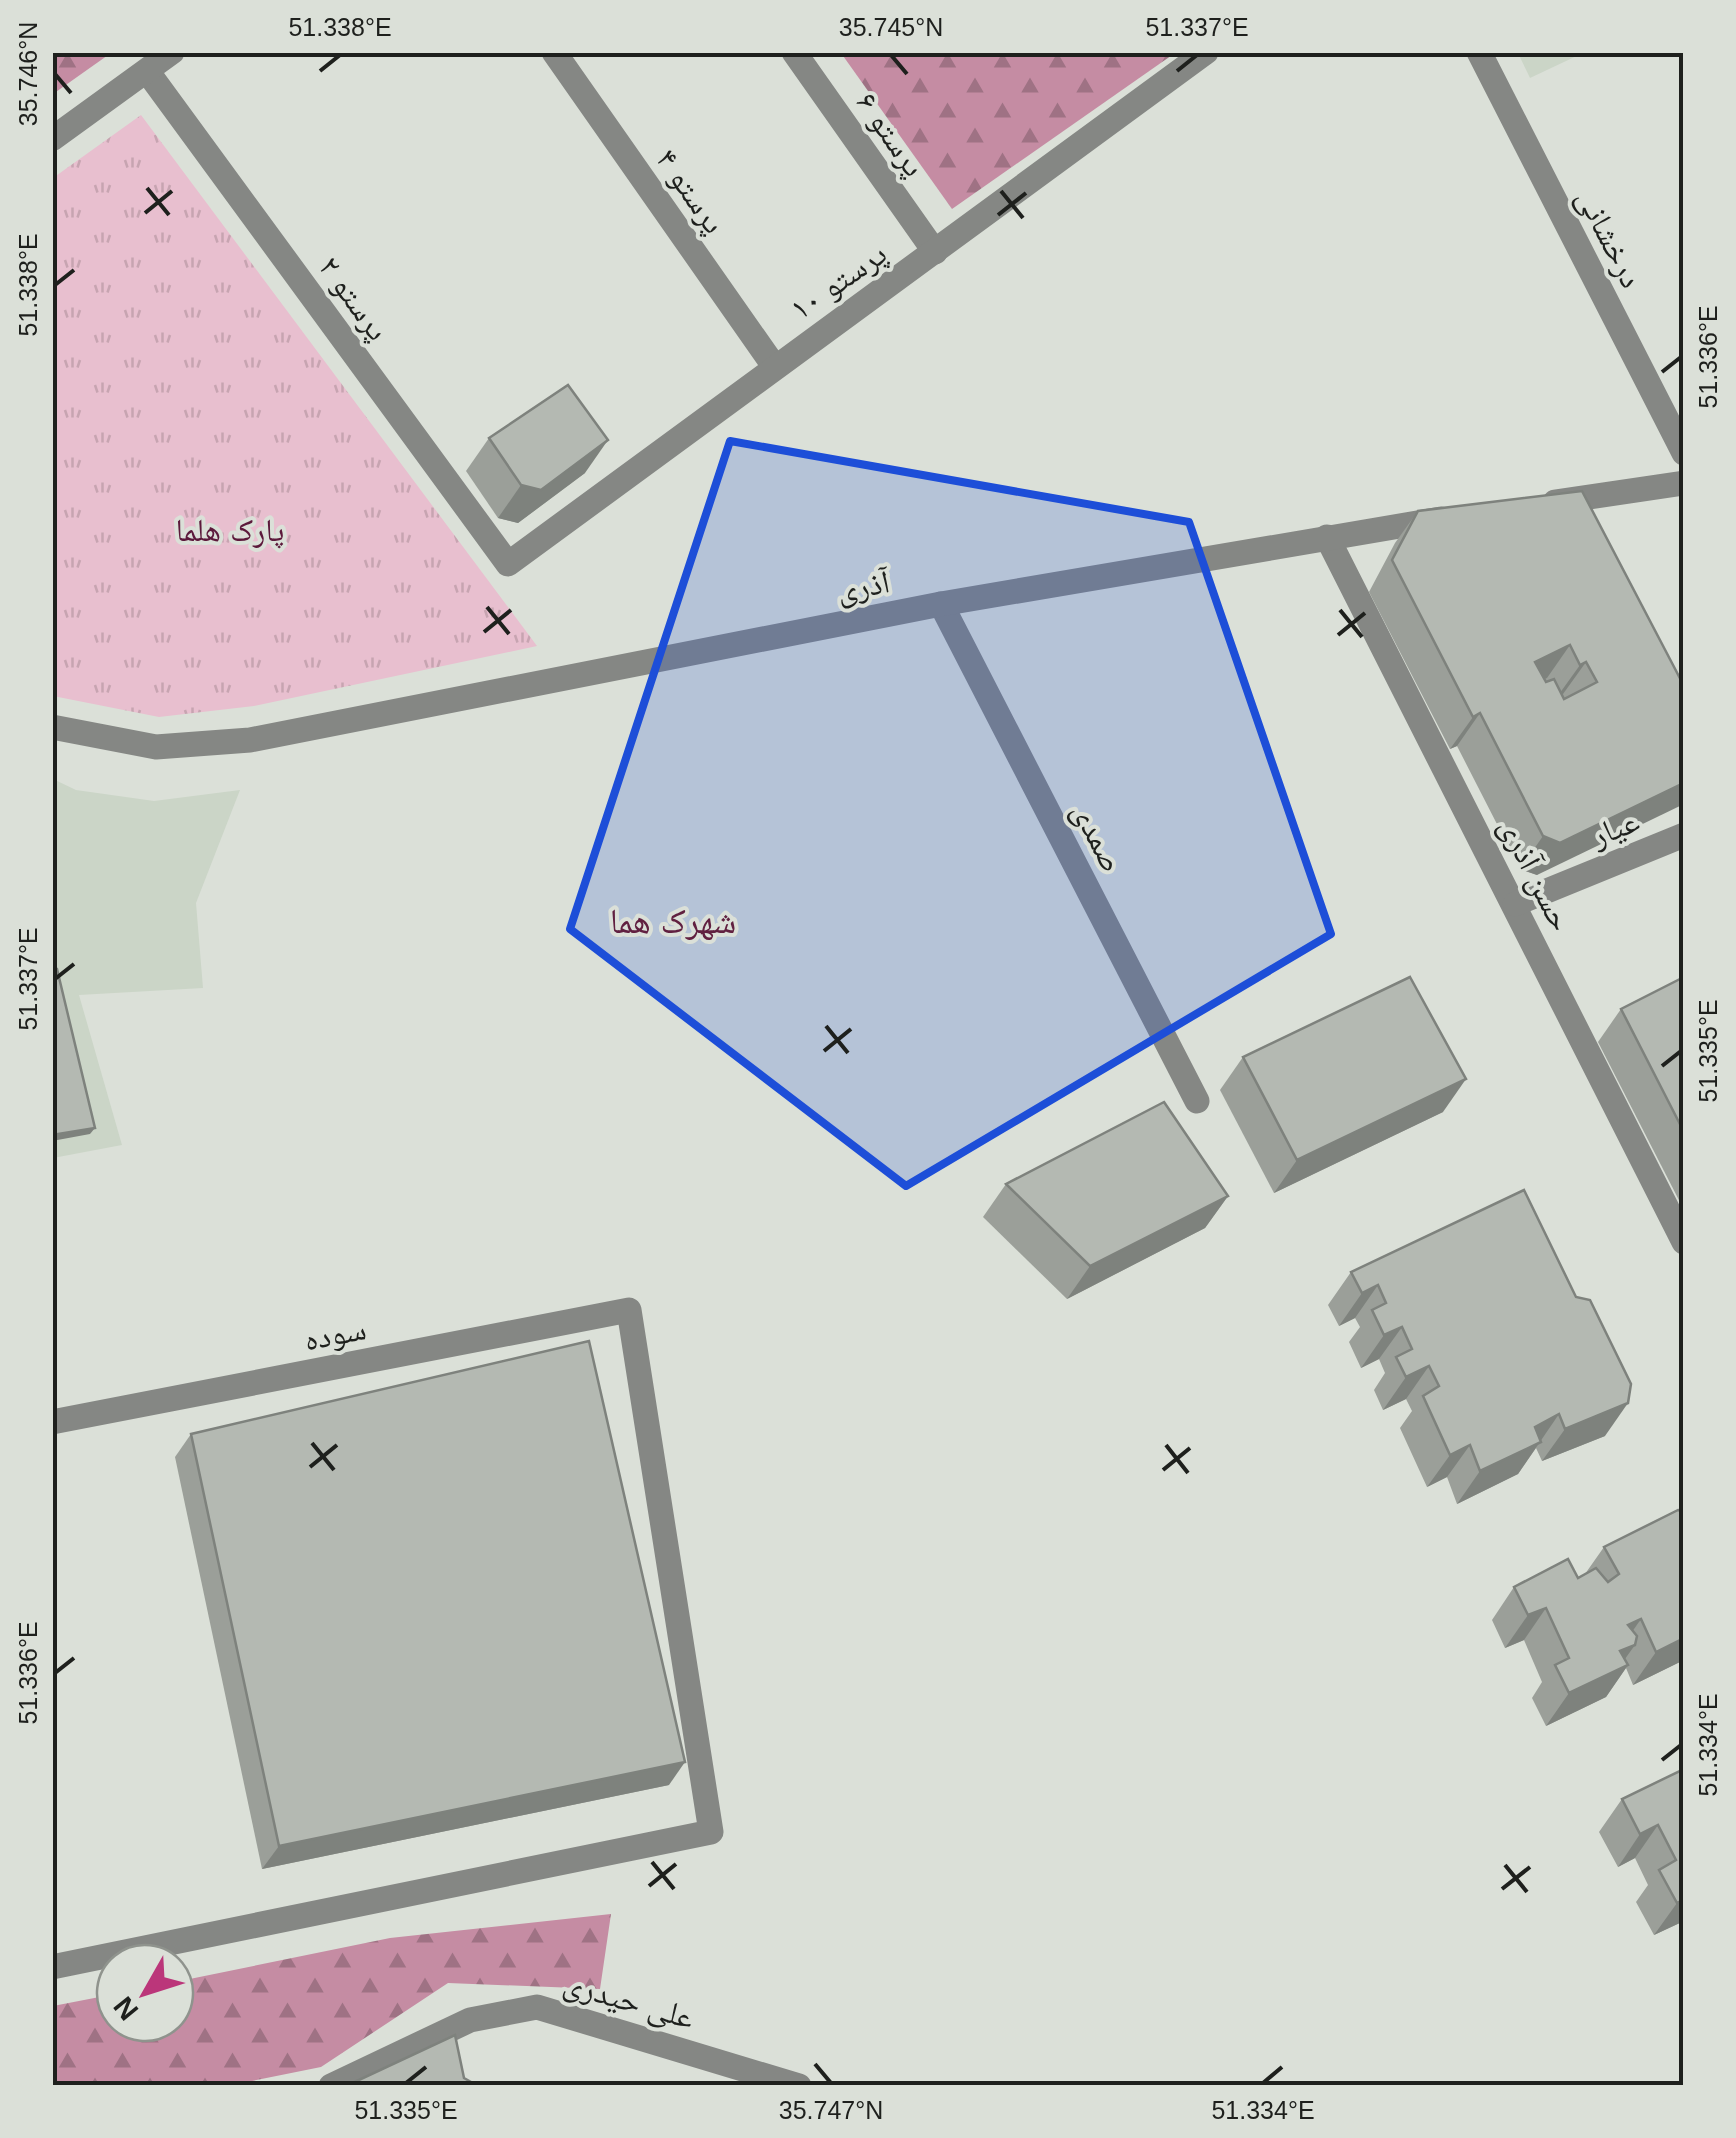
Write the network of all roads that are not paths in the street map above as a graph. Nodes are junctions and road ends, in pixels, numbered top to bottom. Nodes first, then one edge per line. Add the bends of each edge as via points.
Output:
1 (172, 52) edge
2 (554, 52) edge
3 (794, 52) edge
4 (1206, 52) edge
5 (1479, 52) edge
6 (147, 71) junction
7 (52, 139) edge
8 (935, 252) junction
9 (774, 366) junction
10 (1684, 452) edge
11 (1684, 483) edge
12 (1533, 505) edge
13 (1458, 517) edge
14 (1327, 536) junction
15 (508, 564) joint
16 (941, 604) junction
17 (54, 727) edge
18 (1684, 836) edge
19 (1515, 904) junction
20 (1197, 1101) dead end
21 (1684, 1242) edge
22 (52, 1422) edge
23 (52, 1967) edge
24 (332, 2086) edge
25 (799, 2086) edge

1 - 6 street
2 - 9 street, پرستو ۴
3 - 8 street, پرستو ۶
4 - 8 street, پرستو ۱۰
5 - 10 street, درخشانی
6 - 7 street
6 - 15 street, پرستو ۲
8 - 9 street, پرستو ۱۰
9 - 15 street, پرستو ۱۰
11 - 12 street
13 - 14 street, آذری
14 - 16 street, آذری
14 - 19 street, حسن آذری
16 - 17 street, آذری via 250,740 156,747
16 - 20 street, صمدی
18 - 19 street, عیار
19 - 21 street, حسن آذری
22 - 23 street, سوده via 629,1310 710,1832
24 - 25 street, علی حیدری via 470,2020 537,2007

